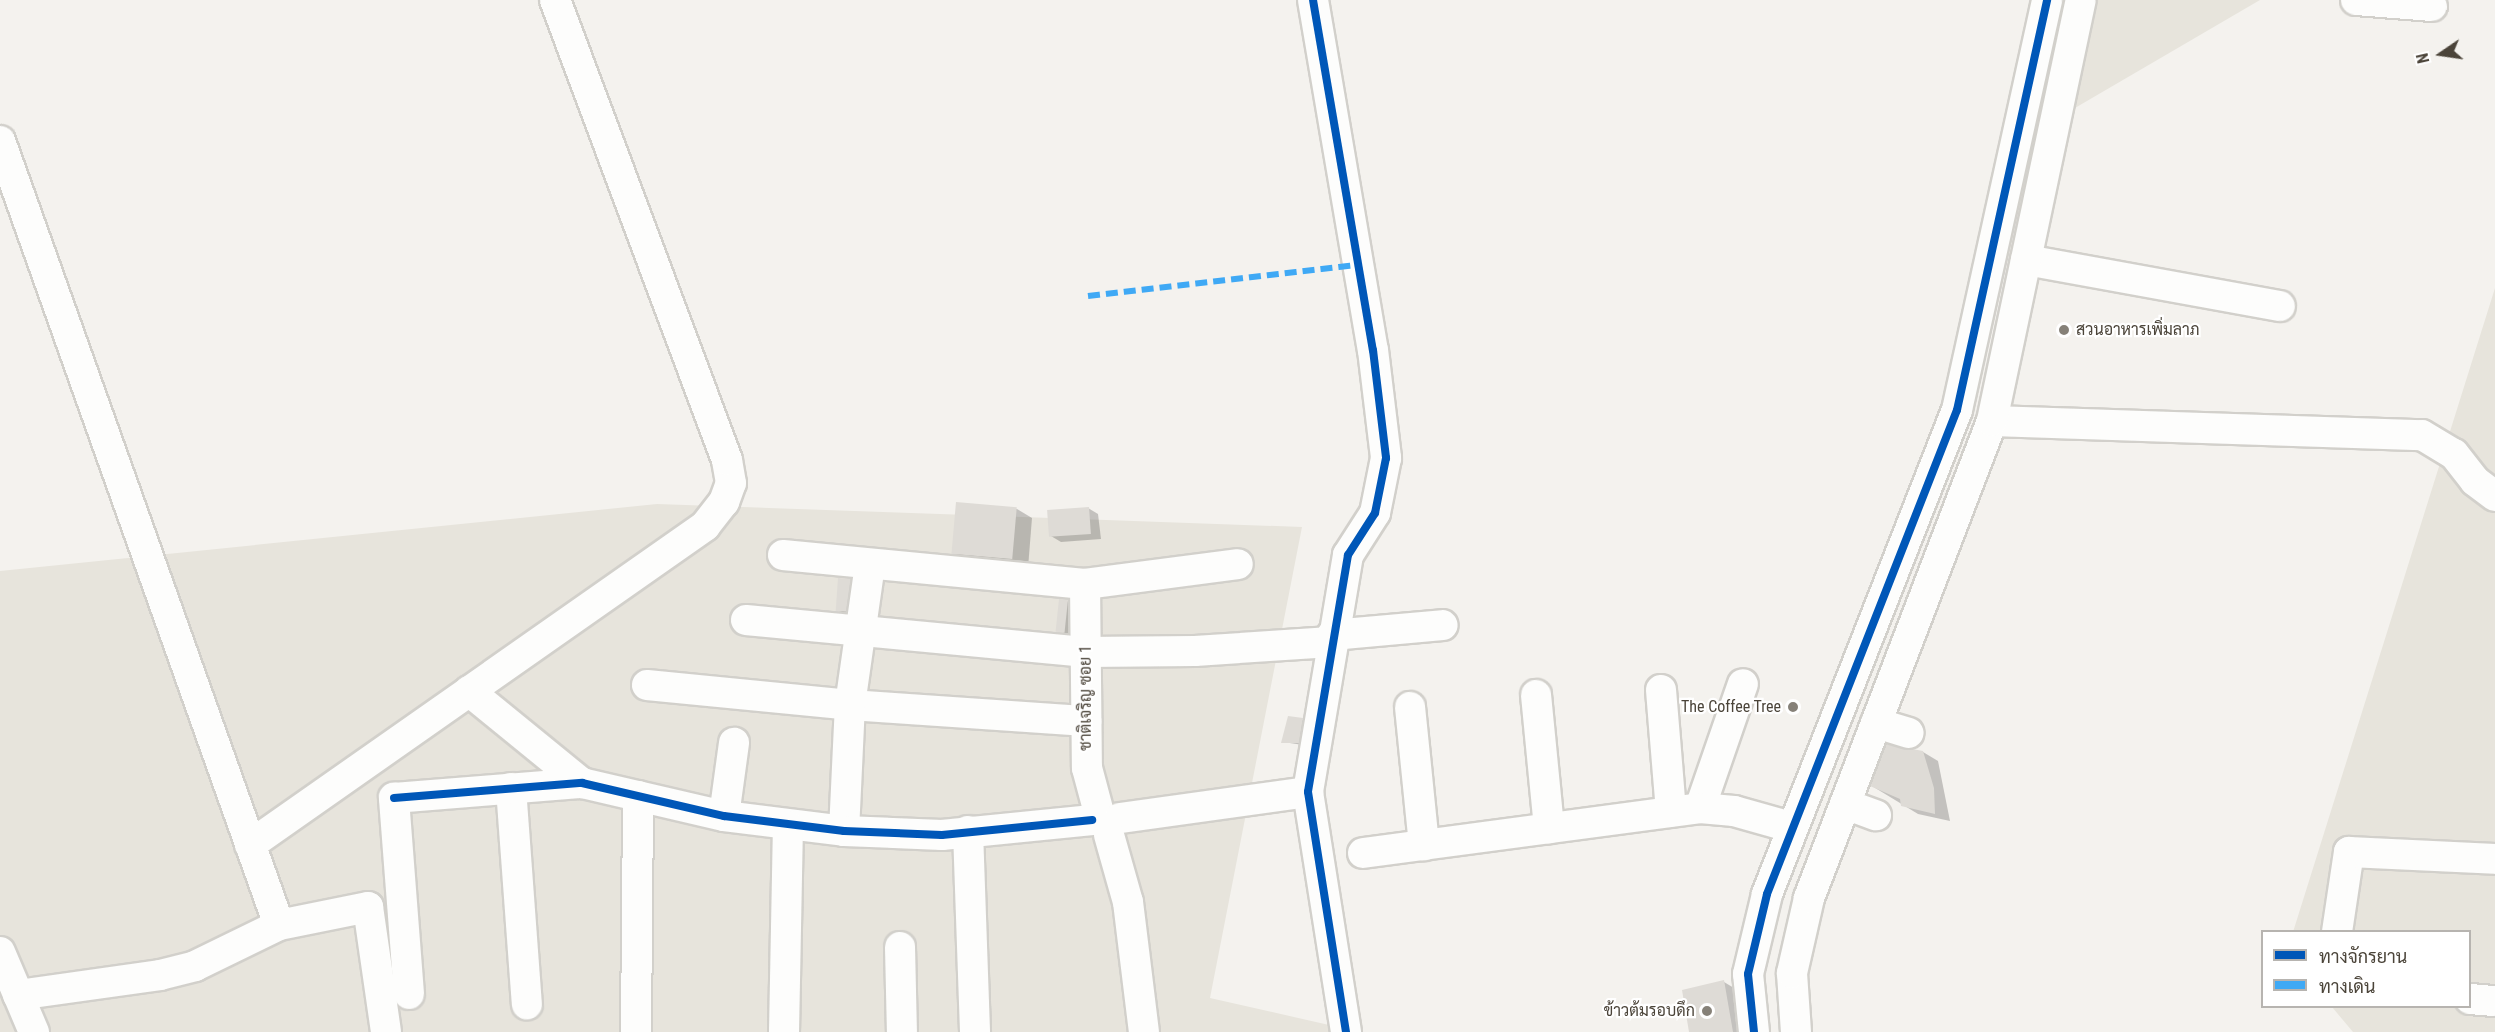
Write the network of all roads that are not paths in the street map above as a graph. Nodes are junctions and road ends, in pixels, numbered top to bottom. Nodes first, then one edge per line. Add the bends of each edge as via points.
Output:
1 (555, 0) edge
2 (1313, 0) edge
3 (2047, 0) edge
4 (2081, 0) edge
5 (2356, 0) edge
6 (2432, 6) dead end
7 (0, 141) edge
8 (1998, 221) junction
9 (2032, 229) junction
10 (2026, 260) junction
11 (2280, 306) dead end
12 (1992, 421) junction
13 (2495, 496) edge
14 (783, 555) dead end
15 (1238, 564) dead end
16 (870, 565) junction
17 (1086, 585) junction
18 (746, 620) dead end
19 (1443, 625) dead end
20 (858, 630) junction
21 (1332, 638) junction
22 (1086, 652) junction
23 (1743, 684) dead end
24 (647, 685) dead end
25 (1661, 690) dead end
26 (470, 691) junction
27 (1536, 695) dead end
28 (850, 705) junction
29 (1410, 707) dead end
30 (1086, 721) junction
31 (1876, 723) junction
32 (1908, 733) dead end
33 (734, 743) dead end
34 (582, 783) junction
35 (511, 789) junction
36 (1308, 792) junction
37 (638, 796) junction
38 (1845, 804) junction
39 (1685, 810) junction
40 (1876, 815) dead end
41 (724, 816) junction
42 (1105, 821) junction
43 (788, 826) junction
44 (1791, 827) junction
45 (1549, 828) junction
46 (844, 831) junction
47 (968, 831) junction
48 (250, 845) junction
49 (1424, 845) junction
50 (1363, 853) dead end
51 (2495, 859) edge
52 (279, 925) junction
53 (2337, 930) edge
54 (900, 947) dead end
55 (0, 952) edge
56 (409, 994) dead end
57 (18, 995) junction
58 (2471, 999) edge
59 (2495, 1000) edge
60 (527, 1004) dead end
61 (34, 1032) edge
62 (386, 1032) edge
63 (636, 1032) edge
64 (784, 1032) edge
65 (902, 1032) edge
66 (975, 1032) edge
67 (1144, 1032) edge
68 (1346, 1032) edge
69 (1754, 1032) edge
70 (1796, 1032) edge

1 - 26 street via 727,460 731,483 724,502 705,526
2 - 21 street via 1373,350 1386,458 1375,513 1348,555
3 - 8 street
4 - 9 street
5 - 6 street
7 - 48 street
8 - 9 street
8 - 44 street via 1956,410
9 - 10 street
10 - 11 street
10 - 12 street
12 - 13 street via 2422,435 2447,448 2475,481
12 - 31 street
14 - 16 street
15 - 17 street
16 - 17 street
16 - 20 street
17 - 22 street, ชาติเจริญ ซอย 1
18 - 20 street
19 - 21 street
20 - 22 street
20 - 28 street
21 - 22 street
21 - 36 street
22 - 30 street, ชาติเจริญ ซอย 1
23 - 39 street
24 - 28 street
25 - 39 street
26 - 34 street
26 - 48 street
27 - 45 street
28 - 30 street
28 - 46 street
29 - 49 street
30 - 42 street, ชาติเจริญ ซอย 1 via 1087,768
31 - 32 street
31 - 38 street
33 - 41 street
34 - 35 street
34 - 37 street
35 - 56 street via 394,798
35 - 60 street
36 - 42 street
36 - 68 street
37 - 41 street
37 - 63 street
38 - 40 street
38 - 70 street via 1809,897 1792,973
39 - 44 street via 1734,811
39 - 45 street
41 - 43 street
42 - 47 street
42 - 67 street, ชาติเจริญ ซอย 1 via 1128,902
43 - 46 street
43 - 64 street
44 - 69 street via 1767,894 1748,974
45 - 49 street
46 - 47 street via 923,835
47 - 66 street
48 - 52 street
49 - 50 street
51 - 53 street via 2349,852
52 - 57 street via 195,966 160,975
52 - 62 street via 368,908
54 - 65 street
55 - 57 street
57 - 61 street
58 - 59 street

